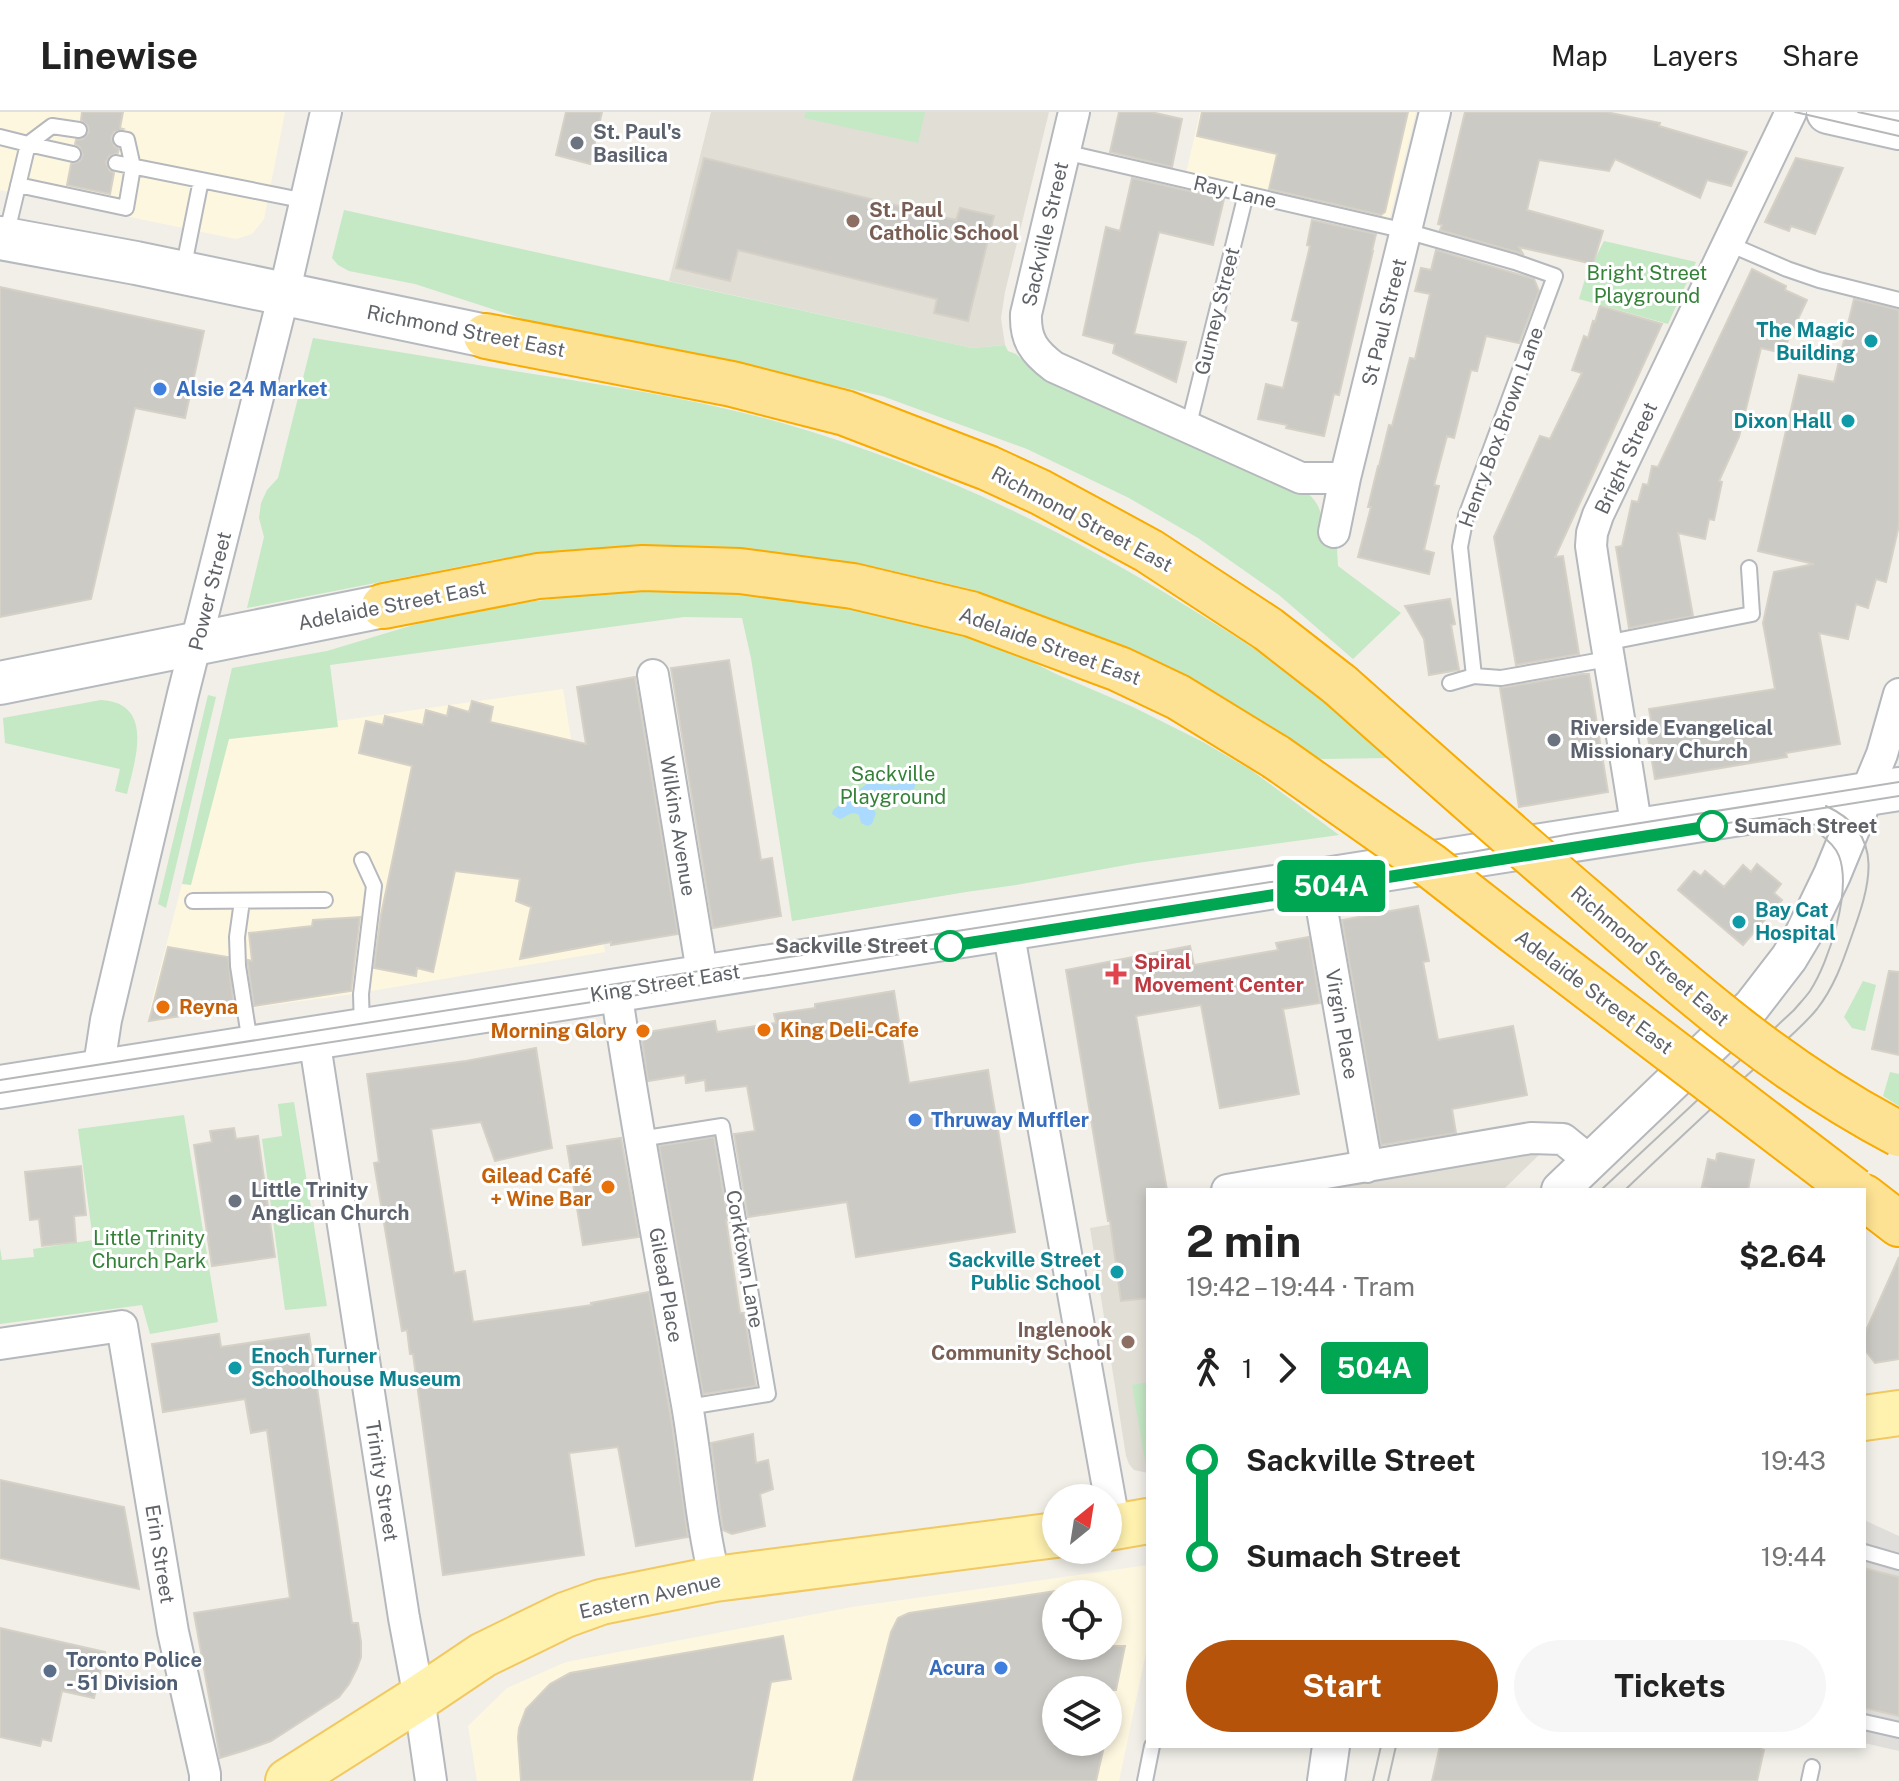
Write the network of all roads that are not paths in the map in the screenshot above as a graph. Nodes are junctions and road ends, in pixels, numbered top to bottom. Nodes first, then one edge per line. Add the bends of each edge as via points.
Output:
1 (326, 112) edge
2 (1074, 112) edge
3 (1435, 112) edge
4 (1791, 112) edge
5 (1828, 112) edge
6 (1899, 128) edge
7 (79, 130) dead end
8 (0, 137) edge
9 (121, 139) dead end
10 (28, 144) junction
11 (1064, 152) junction
12 (73, 154) dead end
13 (116, 163) dead end
14 (133, 167) junction
15 (201, 180) junction
16 (18, 185) junction
17 (1246, 194) junction
18 (306, 201) junction
19 (1406, 231) junction
20 (3, 239) edge
21 (1729, 244) junction
22 (183, 273) junction
23 (1555, 276) joint
24 (284, 294) junction
25 (1899, 300) edge
26 (486, 336) joint
27 (1188, 428) junction
28 (1345, 478) junction
29 (1334, 532) dead end
30 (1749, 568) dead end
31 (384, 606) joint
32 (197, 645) junction
33 (1607, 651) junction
34 (653, 675) dead end
35 (1474, 676) junction
36 (0, 683) edge
37 (1450, 683) dead end
38 (1899, 694) edge
39 (1882, 792) edge
40 (1637, 831) junction
41 (362, 860) dead end
42 (1317, 881) junction
43 (325, 900) dead end
44 (193, 901) dead end
45 (242, 901) junction
46 (1008, 930) junction
47 (703, 978) junction
48 (616, 990) junction
49 (362, 1030) junction
50 (314, 1038) junction
51 (251, 1048) junction
52 (98, 1072) junction
53 (0, 1087) edge
54 (1899, 1134) edge
55 (640, 1139) junction
56 (1590, 1161) junction
57 (1367, 1167) junction
58 (1239, 1188) edge
59 (1562, 1188) edge
60 (1851, 1188) edge
61 (1866, 1199) edge
62 (1899, 1224) edge
63 (0, 1344) edge
64 (688, 1407) junction
65 (1899, 1413) edge
66 (1866, 1418) edge
67 (1124, 1525) edge
68 (1042, 1537) edge
69 (1866, 1553) edge
70 (1899, 1562) edge
71 (715, 1579) junction
72 (419, 1698) junction
73 (1866, 1722) edge
74 (1899, 1730) edge
75 (1152, 1748) edge
76 (1331, 1748) edge
77 (205, 1781) edge
78 (288, 1781) edge
79 (431, 1781) edge
80 (1145, 1781) edge
81 (1326, 1781) edge

1 - 18 street, Power Street
2 - 11 street, Sackville Street
3 - 19 street, St Paul Street
4 - 21 street, Bright Street
5 - 6 main road
7 - 10 lane via 52,126
8 - 10 lane
9 - 14 lane via 127,140
10 - 12 lane
10 - 16 lane
11 - 17 lane, Ray Lane
11 - 27 street, Sackville Street via 1026,314 1025,329 1033,347 1054,367
13 - 14 lane
14 - 15 lane
14 - 16 lane via 126,208
15 - 18 lane
15 - 22 lane
16 - 20 lane
17 - 19 lane, Ray Lane
17 - 27 lane, Gurney Street
18 - 24 street, Power Street
19 - 23 lane, Ray Lane
19 - 28 street, St Paul Street
20 - 22 main road, Richmond Street East
21 - 25 lane via 1808,276
21 - 33 street, Bright Street via 1592,533
22 - 24 main road, Richmond Street East
23 - 35 lane, Henry Box Brown Lane via 1466,516 1460,547
24 - 26 main road, Richmond Street East
24 - 32 street, Power Street
26 - 54 highway, Richmond Street East, bridge via 732,384 845,413 988,468 1149,551 1268,629 1340,685 1733,1027 1822,1090
27 - 28 street, Sackville Street via 1301,478
28 - 29 street, St Paul Street
30 - 33 lane via 1752,614
31 - 32 main road, Adelaide Street East
31 - 60 highway, Adelaide Street East, bridge via 538,576 643,568 740,571 853,586 971,614 1119,669 1178,697 1276,757 1431,866
32 - 36 main road, Adelaide Street East
32 - 52 street, Power Street
33 - 35 lane via 1501,678
33 - 40 street, Bright Street
34 - 47 street, Wilkins Avenue
35 - 37 lane
38 - 39 street via 1882,754
39 - 40 main road, King Street East
39 - 56 street via 1789,958 1752,1006
40 - 42 main road, King Street East
41 - 49 lane via 374,886
42 - 46 main road, King Street East
42 - 57 street, Virgin Place
43 - 45 lane
44 - 45 lane
45 - 51 lane via 238,966
46 - 47 main road, King Street East
46 - 67 street
47 - 48 main road, King Street East
48 - 49 main road, King Street East
48 - 55 street, Gilead Place
49 - 50 main road, King Street East
50 - 51 main road, King Street East
50 - 72 street, Trinity Street
51 - 52 main road, King Street East
52 - 53 main road, King Street East
55 - 64 street, Gilead Place
55 - 64 lane, Corktown Lane via 722,1126 768,1394
56 - 57 street via 1563,1139 1531,1138
56 - 59 street
57 - 58 street
61 - 62 highway
63 - 77 street, Erin Street via 122,1326 173,1632
64 - 71 street, Gilead Place
65 - 66 main road
68 - 71 main road, Eastern Avenue
69 - 70 lane
71 - 72 main road, Eastern Avenue via 601,1602 565,1615 483,1655
72 - 78 main road, Eastern Avenue
72 - 79 street, Trinity Street
73 - 74 lane
75 - 80 lane
76 - 81 street

